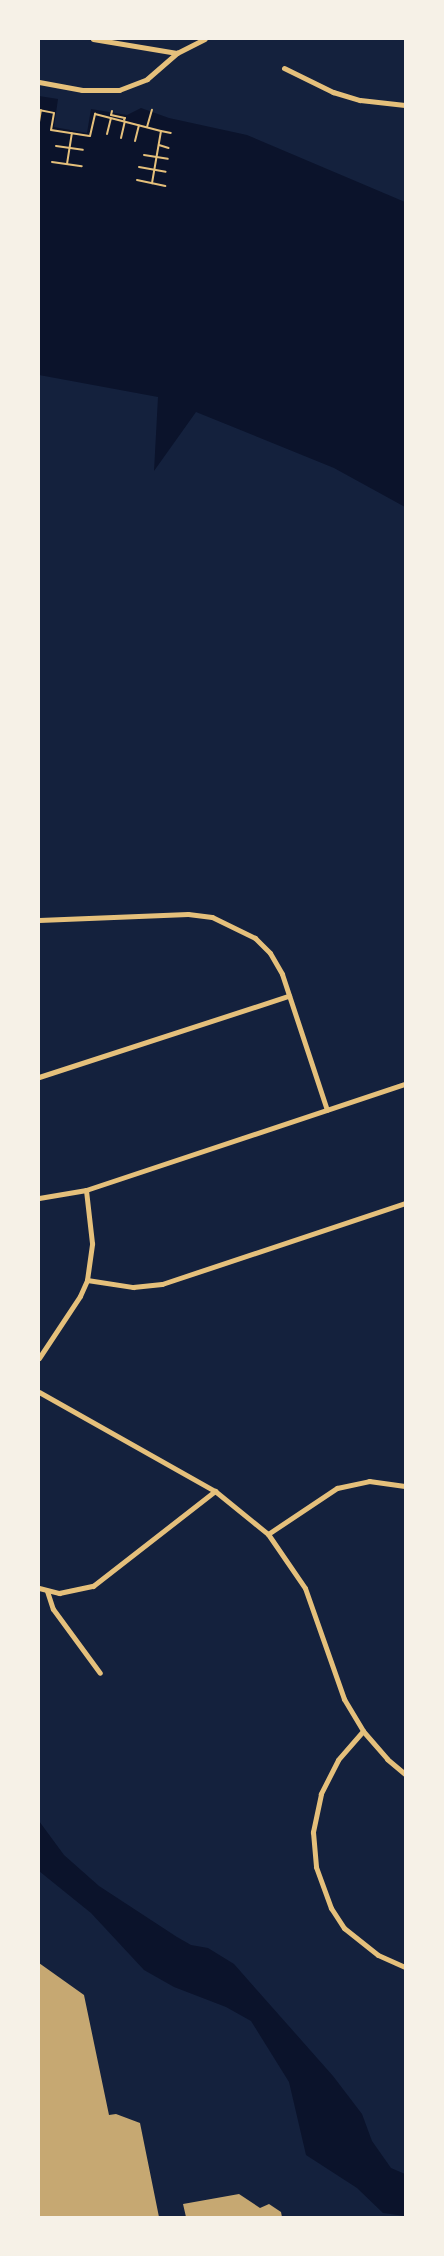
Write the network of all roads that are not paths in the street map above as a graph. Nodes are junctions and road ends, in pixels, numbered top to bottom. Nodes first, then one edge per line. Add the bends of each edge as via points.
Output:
1 (93, 39) edge
2 (204, 39) edge
3 (178, 53) junction
4 (284, 68) dead end
5 (39, 82) edge
6 (405, 105) edge
7 (39, 920) edge
8 (289, 996) junction
9 (39, 1077) edge
10 (405, 1084) edge
11 (327, 1110) junction
12 (86, 1190) junction
13 (39, 1198) edge
14 (405, 1203) edge
15 (87, 1280) junction
16 (39, 1358) edge
17 (39, 1392) edge
18 (405, 1486) edge
19 (215, 1491) junction
20 (268, 1534) junction
21 (39, 1588) edge
22 (47, 1591) junction
23 (100, 1673) dead end
24 (363, 1731) junction
25 (405, 1774) edge
26 (405, 1968) edge

1 - 3 street
2 - 3 street
3 - 5 street via 147,79 119,90 82,90
4 - 6 street via 333,92 360,100
7 - 8 street via 188,914 212,917 235,925 270,953
8 - 9 street
8 - 11 street
10 - 11 street
11 - 12 street
12 - 13 street
12 - 15 street via 92,1244
14 - 15 street via 162,1284 133,1288
15 - 16 street
17 - 19 street
18 - 20 street via 370,1481 337,1488
19 - 20 street
19 - 22 street via 93,1586 67,1592
20 - 24 street via 305,1588 322,1630 333,1674
21 - 22 street
22 - 23 street via 53,1609
24 - 25 street
24 - 26 street via 338,1760 320,1794 313,1832 316,1867 331,1908 344,1928 378,1955

